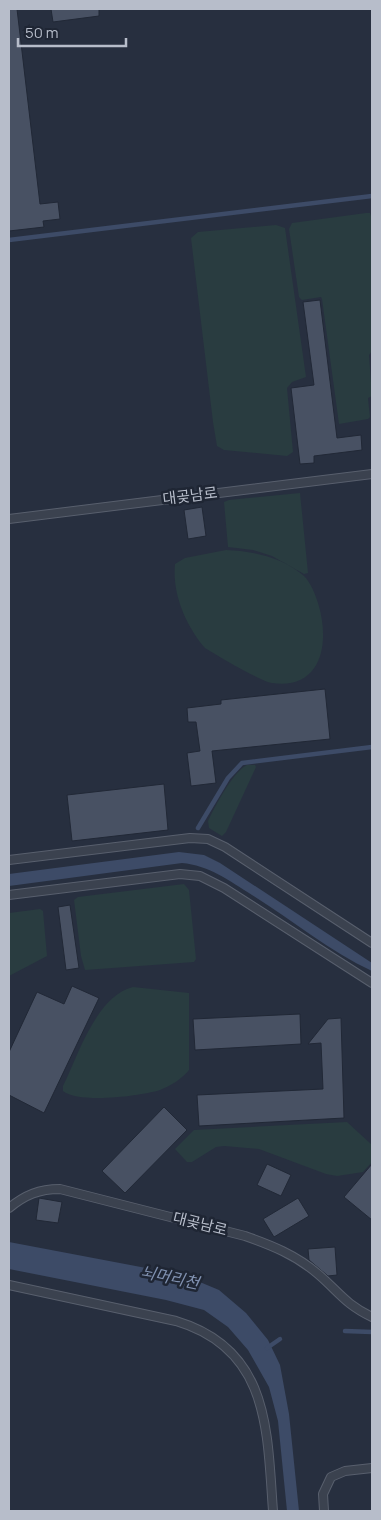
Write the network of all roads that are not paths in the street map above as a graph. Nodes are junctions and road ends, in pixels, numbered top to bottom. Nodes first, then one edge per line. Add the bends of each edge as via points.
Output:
1 (372, 474) edge
2 (9, 519) edge
3 (9, 860) edge
4 (9, 895) edge
5 (372, 942) edge
6 (372, 982) edge
7 (9, 1208) edge
8 (9, 1285) edge
9 (372, 1317) edge
10 (372, 1468) edge
11 (273, 1511) edge
12 (324, 1511) edge

1 - 2 lane, 대곶남로
3 - 5 lane via 190,838 208,839
4 - 6 lane via 165,875 200,876
7 - 9 lane, 대곶남로 via 31,1193 60,1189 245,1236 292,1256 318,1274 349,1305
8 - 11 lane via 176,1321 193,1326 218,1341 244,1369 264,1412
10 - 12 lane via 345,1471 331,1477 323,1494

